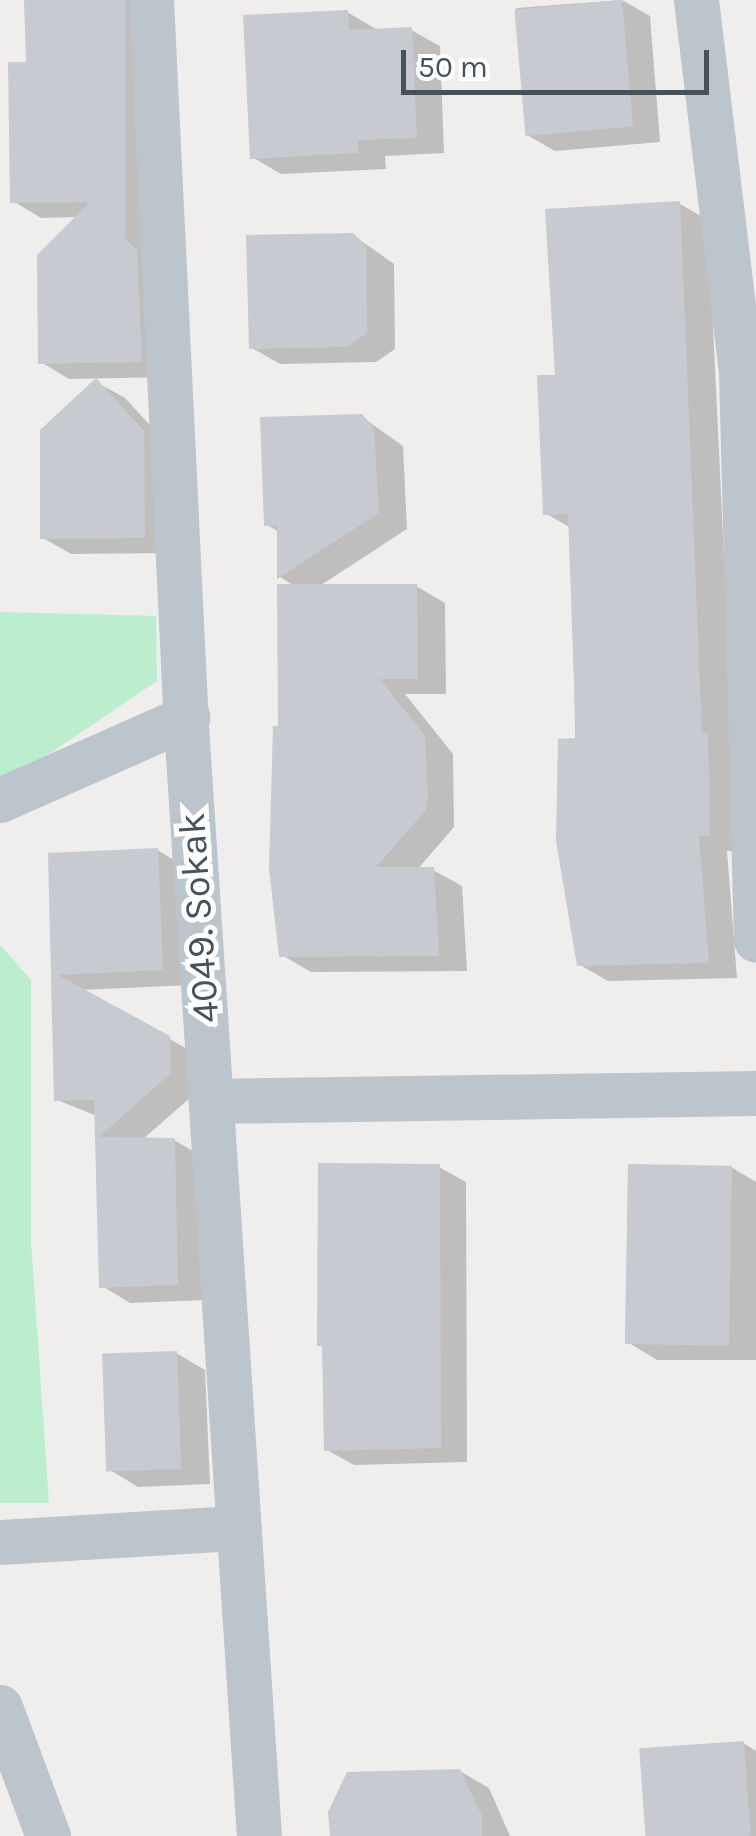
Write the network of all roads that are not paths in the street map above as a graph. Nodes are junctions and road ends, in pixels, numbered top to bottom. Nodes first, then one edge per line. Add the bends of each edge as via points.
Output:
1 (151, 0) edge
2 (696, 0) edge
3 (186, 717) junction
4 (0, 800) edge
5 (756, 940) edge
6 (756, 1093) edge
7 (211, 1101) junction
8 (239, 1528) junction
9 (0, 1542) edge
10 (0, 1707) edge
11 (48, 1836) edge
12 (259, 1836) edge

1 - 3 street, 4049. Sokak
2 - 5 street via 740,370
3 - 4 street
3 - 7 street, 4049. Sokak
6 - 7 street
7 - 8 street, 4049. Sokak
8 - 9 street
8 - 12 street, 4049. Sokak
10 - 11 street

